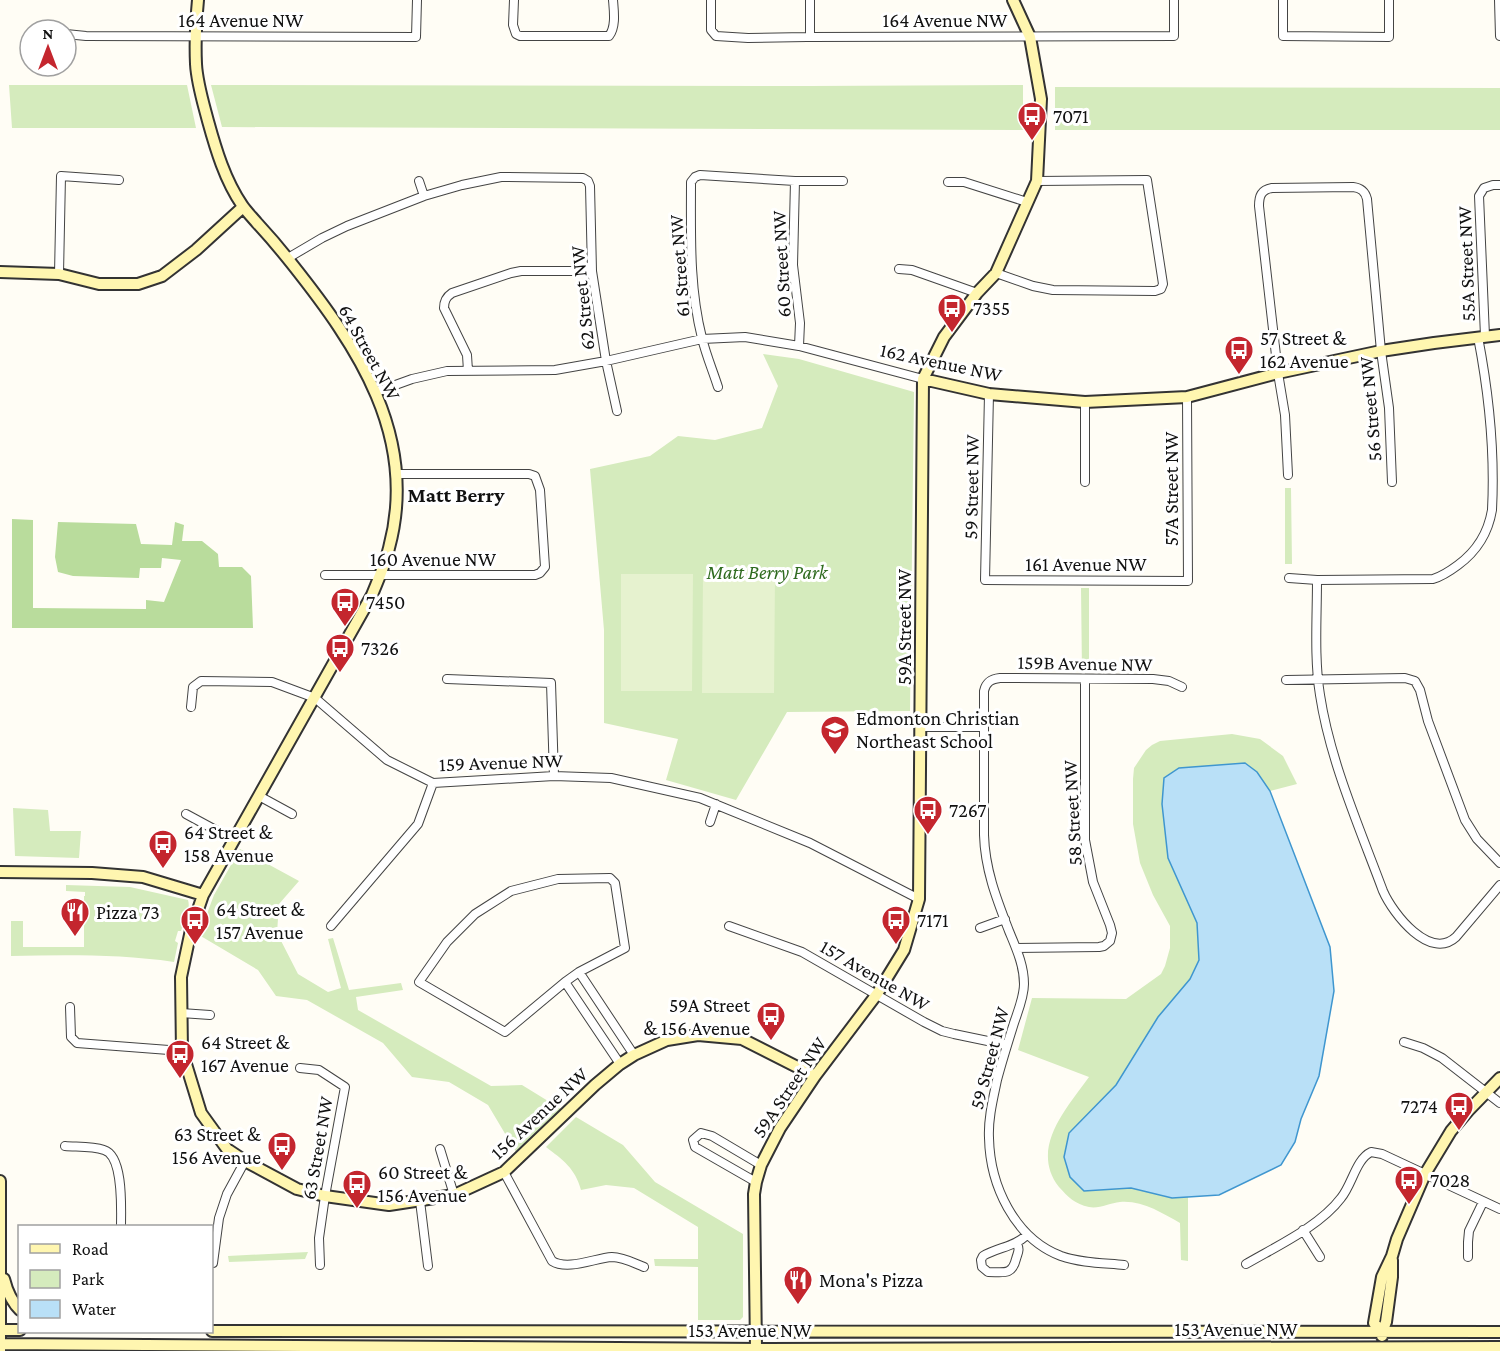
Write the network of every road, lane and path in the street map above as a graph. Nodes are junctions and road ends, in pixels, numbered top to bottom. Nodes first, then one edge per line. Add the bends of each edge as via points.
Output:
1 (198, 0) edge
2 (417, 0) edge
3 (514, 0) edge
4 (613, 0) edge
5 (711, 0) edge
6 (810, 0) edge
7 (1013, 0) edge
8 (1174, 0) edge
9 (1283, 0) edge
10 (1389, 0) edge
11 (1499, 0) edge
12 (78, 35) edge
13 (196, 36) junction
14 (1500, 36) edge
15 (810, 37) junction
16 (1030, 37) junction
17 (119, 180) dead end
18 (419, 181) dead end
19 (795, 181) junction
20 (843, 181) dead end
21 (1037, 181) junction
22 (948, 183) dead end
23 (1500, 185) edge
24 (424, 196) junction
25 (1028, 202) junction
26 (243, 207) junction
27 (288, 258) junction
28 (900, 269) dead end
29 (592, 271) junction
30 (0, 272) edge
31 (996, 273) junction
32 (59, 274) junction
33 (977, 293) junction
34 (1500, 335) edge
35 (1481, 337) junction
36 (702, 339) junction
37 (799, 346) junction
38 (1381, 351) junction
39 (606, 361) junction
40 (468, 371) junction
41 (1278, 373) junction
42 (923, 379) junction
43 (718, 387) dead end
44 (376, 392) junction
45 (989, 394) junction
46 (1187, 397) junction
47 (1085, 402) junction
48 (617, 411) dead end
49 (397, 474) junction
50 (1288, 475) dead end
51 (1085, 482) dead end
52 (1392, 482) dead end
53 (325, 575) dead end
54 (380, 575) junction
55 (1289, 578) dead end
56 (985, 580) joint
57 (1317, 580) junction
58 (1188, 581) joint
59 (447, 679) dead end
60 (1084, 679) junction
61 (1318, 679) junction
62 (1286, 680) dead end
63 (988, 682) joint
64 (1182, 687) dead end
65 (315, 698) junction
66 (191, 706) dead end
67 (921, 727) junction
68 (984, 727) junction
69 (554, 776) junction
70 (433, 783) junction
71 (259, 796) junction
72 (716, 804) junction
73 (186, 814) dead end
74 (292, 814) dead end
75 (710, 822) dead end
76 (234, 840) junction
77 (1500, 863) edge
78 (0, 872) edge
79 (1500, 885) edge
80 (203, 895) junction
81 (919, 899) junction
82 (1005, 919) junction
83 (330, 926) dead end
84 (729, 926) dead end
85 (980, 928) dead end
86 (1016, 948) junction
87 (579, 972) junction
88 (565, 982) junction
89 (877, 994) junction
90 (70, 1007) dead end
91 (181, 1013) junction
92 (210, 1015) dead end
93 (1404, 1042) dead end
94 (1007, 1045) junction
95 (182, 1052) junction
96 (634, 1055) junction
97 (620, 1064) junction
98 (300, 1068) dead end
99 (815, 1076) junction
100 (1500, 1078) edge
101 (1485, 1092) junction
102 (1500, 1103) edge
103 (65, 1146) dead end
104 (440, 1149) dead end
105 (245, 1161) junction
106 (761, 1165) junction
107 (504, 1172) junction
108 (1425, 1174) junction
109 (0, 1181) edge
110 (756, 1182) junction
111 (454, 1195) junction
112 (325, 1196) junction
113 (420, 1201) junction
114 (1483, 1202) junction
115 (1500, 1209) edge
116 (121, 1225) edge
117 (1303, 1230) junction
118 (1028, 1235) junction
119 (1017, 1244) junction
120 (213, 1257) edge
121 (1320, 1257) dead end
122 (1468, 1257) dead end
123 (0, 1264) edge
124 (1246, 1264) dead end
125 (320, 1265) dead end
126 (1124, 1265) dead end
127 (428, 1266) dead end
128 (644, 1267) dead end
129 (18, 1308) edge
130 (0, 1330) edge
131 (18, 1330) edge
132 (213, 1331) edge
133 (755, 1332) junction
134 (1382, 1332) junction
135 (1500, 1332) edge
136 (0, 1344) edge
137 (69, 1344) junction
138 (1500, 1347) edge
139 (1382, 1349) edge
140 (756, 1350) edge
141 (0, 1351) edge
142 (41, 1351) edge

1 - 13 street, 64 Street NW
2 - 13 street, 164 Avenue NW via 416,37
3 - 4 street via 513,25 520,36 609,36 614,21
5 - 15 street, 164 Avenue NW via 711,30 716,36
6 - 15 street
7 - 16 street, 59A Street NW
8 - 16 street, 164 Avenue NW via 1174,36
9 - 10 street via 1283,36 1389,37
11 - 14 street
12 - 13 street, 164 Avenue NW
13 - 26 street, 64 Street NW via 202,100 220,162
15 - 16 street, 164 Avenue NW
16 - 21 street, 59A Street NW via 1041,99
17 - 32 street via 61,176
18 - 24 street
19 - 20 street
19 - 36 street, 61 Street NW via 700,175 691,182 694,292
19 - 37 street, 60 Street NW via 793,265
21 - 25 street, 59A Street NW
21 - 31 street via 1147,180 1161,289 1053,290
22 - 25 street via 964,183
23 - 35 street, 55A Street NW via 1488,186 1479,202
24 - 27 street via 347,226
24 - 29 street, 62 Street NW via 501,177 578,177 588,181
25 - 31 street, 59A Street NW
26 - 27 street, 64 Street NW
26 - 32 street via 162,276 138,284 99,284
27 - 44 street, 64 Street NW via 330,314
28 - 33 street
29 - 39 street, 62 Street NW
29 - 40 street via 521,271 447,296 446,314 467,355
30 - 32 street
31 - 33 street, 59A Street NW
33 - 42 street, 59A Street NW via 944,337
34 - 35 street, 162 Avenue NW
35 - 38 street, 162 Avenue NW
35 - 57 street, 55A Street NW via 1491,433 1491,510 1481,541 1470,556 1433,579
36 - 37 street, 162 Avenue NW via 745,337
36 - 39 street, 162 Avenue NW
36 - 43 street, 61 Street NW
37 - 42 street, 162 Avenue NW
38 - 41 street, 162 Avenue NW
38 - 41 street, 56 Street NW via 1364,192 1357,187 1266,189 1259,206
38 - 52 street, 56 Street NW via 1389,408
39 - 40 street, 162 Avenue NW via 555,370
39 - 48 street, 62 Street NW
40 - 44 street, 162 Avenue NW via 430,374
41 - 46 street, 162 Avenue NW
41 - 50 street
42 - 45 street, 162 Avenue NW
42 - 67 street, 59A Street NW
44 - 49 street, 64 Street NW via 392,439
45 - 47 street, 162 Avenue NW
45 - 56 street, 59 Street NW
46 - 47 street, 162 Avenue NW
46 - 58 street, 57A Street NW
47 - 51 street
49 - 54 street, 64 Street NW via 395,523
49 - 54 street, 160 Avenue NW via 535,476 540,490 545,567 535,575
53 - 54 street, 160 Avenue NW
54 - 65 street, 64 Street NW
55 - 57 street, 55A Street NW
56 - 58 street, 161 Avenue NW
57 - 61 street
59 - 69 street via 551,683
60 - 63 street, 159B Avenue NW via 1000,678
60 - 64 street, 159B Avenue NW via 1153,679
60 - 86 street, 58 Street NW via 1085,840 1093,882 1112,936 1099,947
61 - 62 street
61 - 77 street via 1415,681 1465,820
61 - 79 street via 1337,766 1387,900 1400,920 1430,942 1449,943
63 - 68 street, 59 Street NW via 984,691
65 - 66 street, 159 Avenue NW via 272,682 201,681 193,687
65 - 70 street, 159 Avenue NW via 387,760
65 - 71 street, 64 Street NW
67 - 68 street
67 - 81 street, 59A Street NW
68 - 82 street, 59 Street NW via 985,858
69 - 70 street, 159 Avenue NW
69 - 72 street, 159 Avenue NW via 611,778
70 - 83 street via 418,824
71 - 74 street
71 - 76 street, 64 Street NW
72 - 75 street
72 - 81 street, 159 Avenue NW via 810,843
73 - 76 street
76 - 80 street, 64 Street NW
78 - 80 street via 143,877
80 - 91 street, 64 Street NW via 181,978
81 - 89 street, 59A Street NW via 904,950
82 - 85 street
82 - 86 street, 59 Street NW
84 - 89 street, 157 Avenue NW via 802,952
86 - 94 street, 59 Street NW via 1024,987
87 - 88 street
87 - 88 street via 625,948 615,883 610,878 558,879 511,891 475,914 447,942 419,982 505,1032
87 - 96 street
88 - 97 street
89 - 94 street, 157 Avenue NW via 942,1031
89 - 99 street, 59A Street NW
90 - 95 street via 71,1037 77,1043
91 - 92 street
91 - 95 street, 64 Street NW
93 - 101 street via 1442,1058
94 - 118 street, 59 Street NW via 991,1115 990,1149 1003,1198
95 - 105 street, 64 Street NW via 201,1113 227,1149
96 - 97 street, 156 Avenue NW
96 - 99 street, 156 Avenue NW via 667,1040 699,1035 742,1040
97 - 107 street, 156 Avenue NW
98 - 112 street, 63 Street NW via 319,1070 345,1087
99 - 106 street, 59A Street NW
100 - 101 street
101 - 102 street
101 - 108 street via 1451,1131
103 - 116 street via 110,1153 120,1180
104 - 111 street
105 - 112 street, 156 Avenue NW via 297,1189
105 - 120 street via 227,1194
106 - 110 street, 59A Street NW
106 - 110 street via 712,1136 701,1133 693,1140 695,1147
107 - 111 street, 156 Avenue NW
107 - 128 street via 552,1261 558,1265 613,1257
108 - 114 street
108 - 117 street via 1382,1154 1366,1154 1335,1206
108 - 134 street via 1383,1277 1374,1323
109 - 123 street
110 - 133 street, 59A Street NW
111 - 113 street, 156 Avenue NW
112 - 113 street, 156 Avenue NW via 389,1205
112 - 125 street, 63 Street NW
113 - 127 street
114 - 115 street
114 - 122 street via 1469,1231
117 - 121 street
117 - 124 street
118 - 119 street
118 - 126 street, 59 Street NW via 1050,1251 1071,1259
119 - 119 street via 983,1256 982,1268 988,1272 1014,1268
123 - 129 street via 7,1290
123 - 130 street
130 - 131 street
130 - 136 street
132 - 133 street, 153 Avenue NW
133 - 134 street, 153 Avenue NW
133 - 140 street, 59A Street NW
134 - 135 street, 153 Avenue NW
134 - 139 street
136 - 137 street, 153 Avenue NW
136 - 141 street
137 - 140 street, 153 Avenue NW
137 - 142 street
138 - 139 street, 153 Avenue NW
139 - 140 street, 153 Avenue NW

